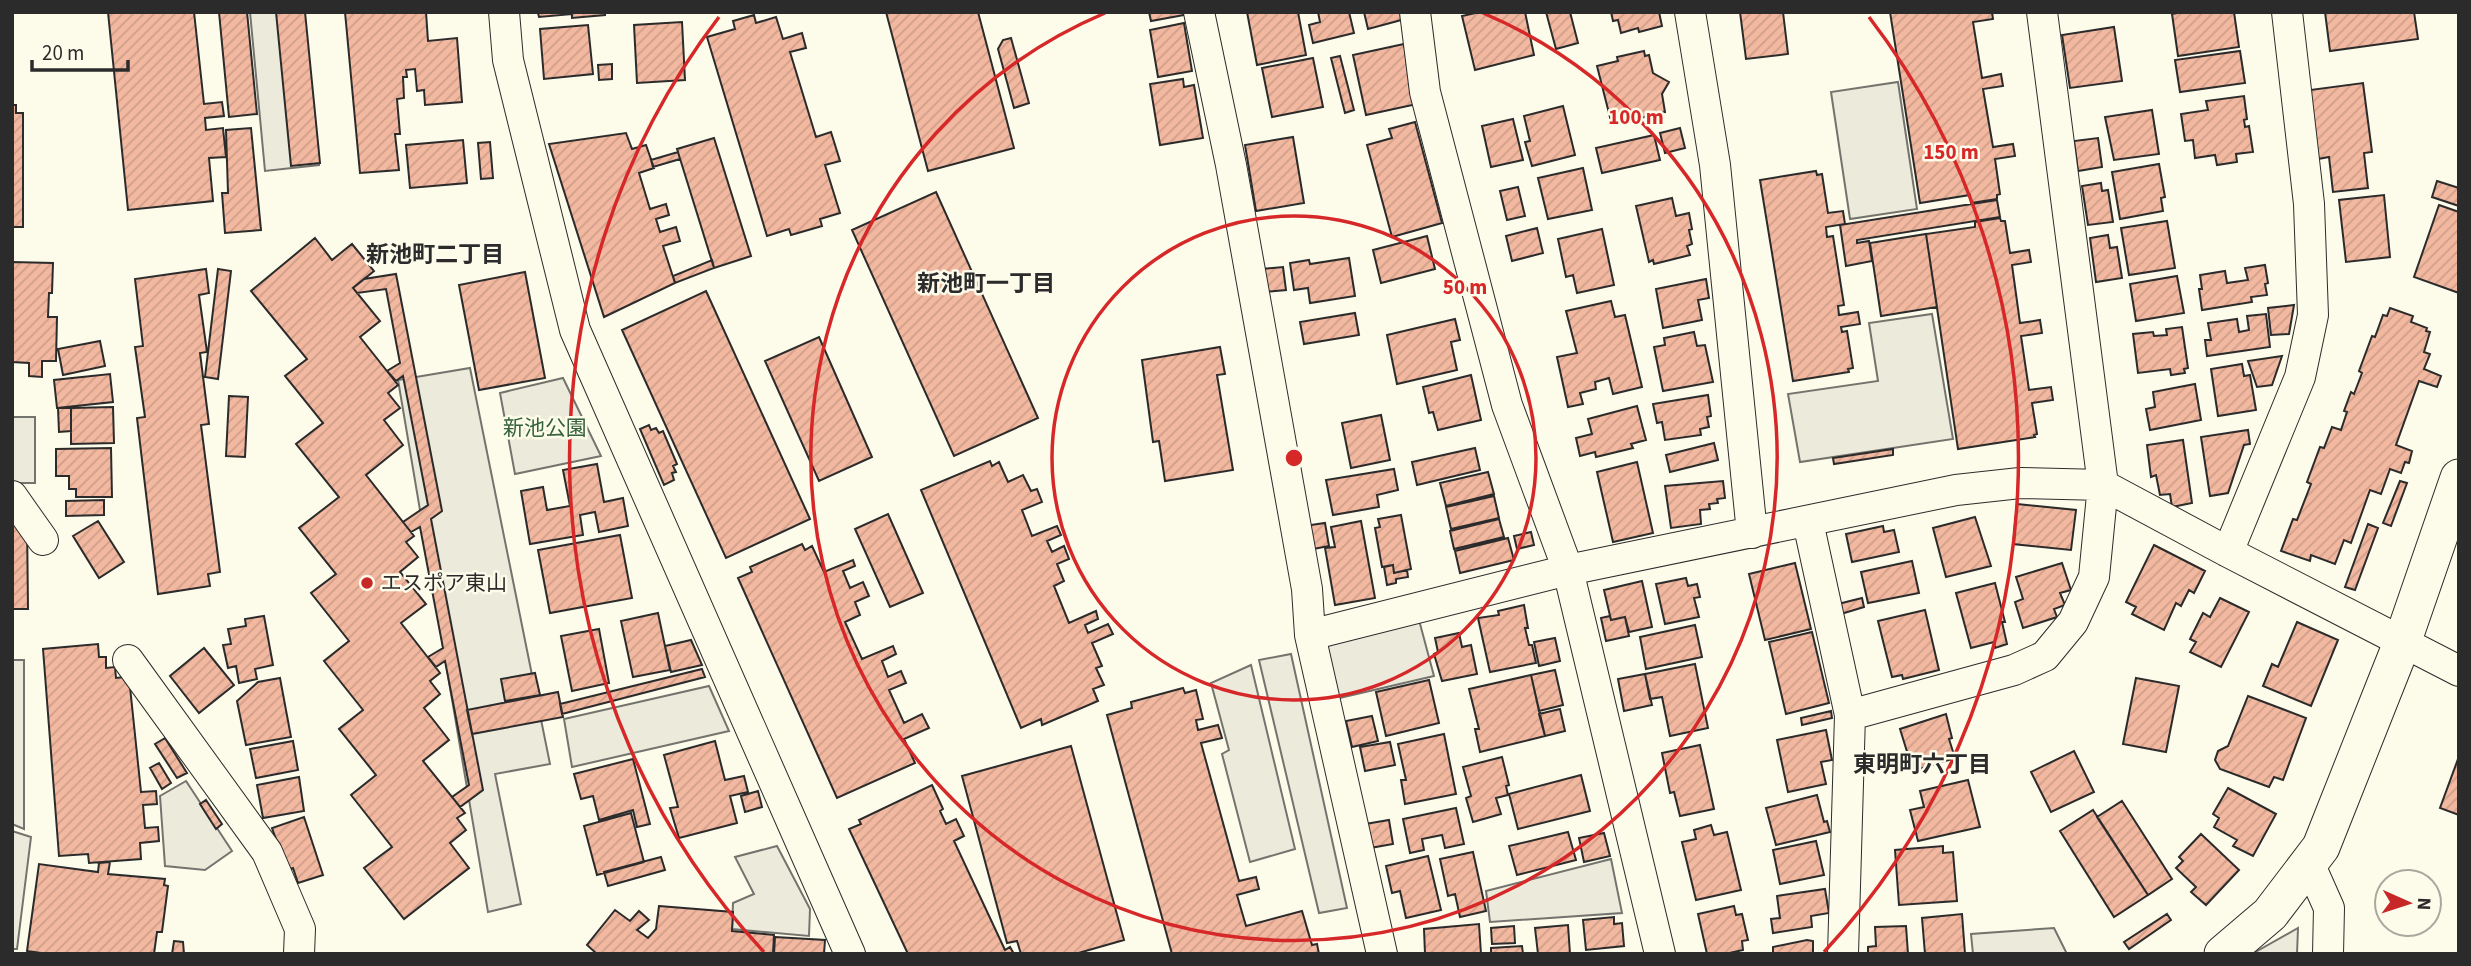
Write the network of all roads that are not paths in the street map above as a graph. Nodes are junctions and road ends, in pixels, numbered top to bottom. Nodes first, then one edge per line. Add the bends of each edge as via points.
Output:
1 (504, 12) edge
2 (1199, 12) edge
3 (1415, 12) edge
4 (1690, 12) edge
5 (2042, 12) edge
6 (2287, 12) edge
7 (2459, 478) edge
8 (2103, 485) junction
9 (12, 496) edge
10 (1808, 522) junction
11 (1752, 533) junction
12 (43, 540) dead end
13 (2228, 552) junction
14 (1568, 570) junction
15 (1310, 635) junction
16 (2402, 643) junction
17 (128, 660) dead end
18 (2459, 671) edge
19 (1850, 715) junction
20 (2309, 863) junction
21 (299, 954) edge
22 (850, 954) edge
23 (1382, 954) edge
24 (1660, 954) edge
25 (1843, 954) edge
26 (2222, 954) edge
27 (2328, 954) edge

1 - 22 street via 508,60 575,330
2 - 15 street via 1307,589
3 - 14 street via 1425,92 1507,405
4 - 11 street via 1715,165
5 - 8 street
6 - 13 street via 2309,204 2313,315 2300,377
7 - 16 street
8 - 10 street via 2020,483 1956,490
8 - 13 street
8 - 19 street via 2094,577 2073,622 2045,656 2014,670
9 - 12 street
10 - 11 street
10 - 19 street
11 - 14 street
13 - 16 street
14 - 15 street
14 - 24 street
15 - 23 street
16 - 18 street
16 - 20 street via 2321,847
17 - 21 street via 267,852 300,929
19 - 25 street
20 - 26 street via 2270,914
20 - 27 street via 2329,908

